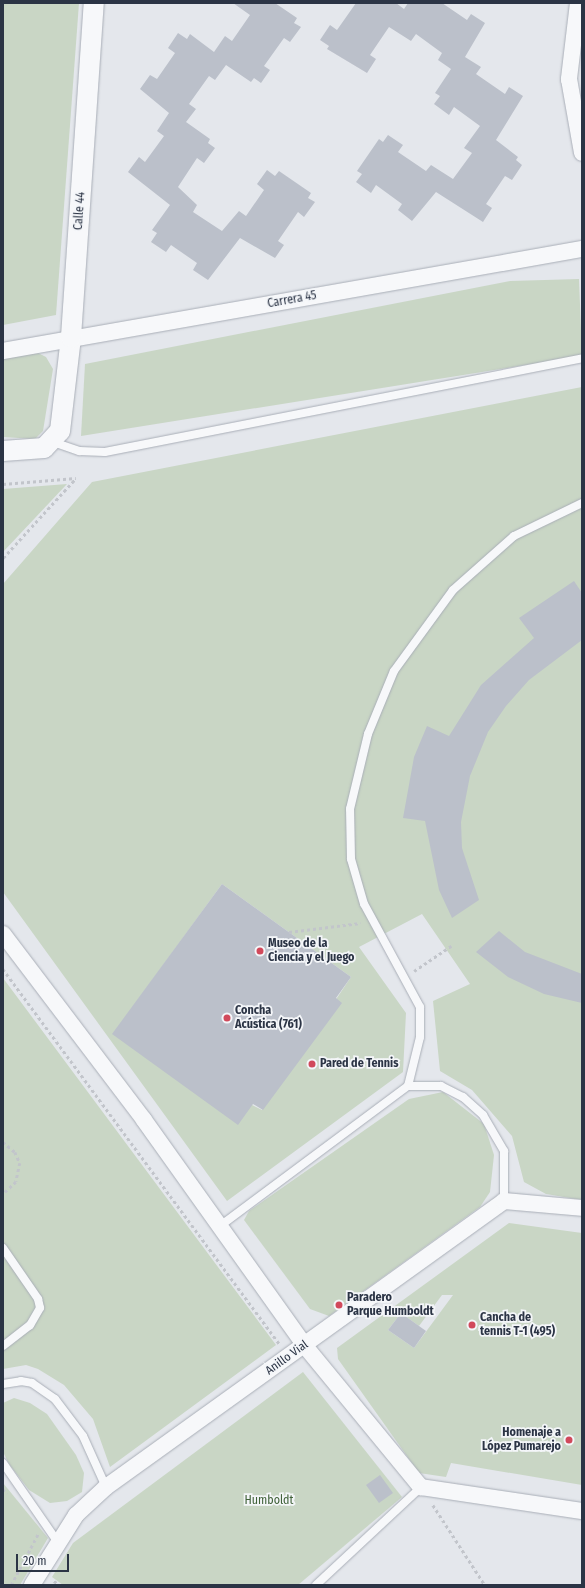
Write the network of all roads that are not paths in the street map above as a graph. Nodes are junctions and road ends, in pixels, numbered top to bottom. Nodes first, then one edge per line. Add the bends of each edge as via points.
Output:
1 (94, 3) edge
2 (578, 3) edge
3 (582, 153) edge
4 (582, 249) edge
5 (71, 337) junction
6 (3, 351) edge
7 (582, 358) edge
8 (53, 442) junction
9 (3, 451) edge
10 (582, 503) edge
11 (3, 934) edge
12 (408, 1086) junction
13 (504, 1201) junction
14 (582, 1208) edge
15 (220, 1226) junction
16 (3, 1248) edge
17 (3, 1346) edge
18 (305, 1346) junction
19 (3, 1384) edge
20 (3, 1463) edge
21 (106, 1487) junction
22 (421, 1487) junction
23 (582, 1511) edge
24 (57, 1541) junction
25 (32, 1585) edge
26 (316, 1585) edge

1 - 5 street, Calle 44
2 - 3 street via 569,79
4 - 5 street, Carrera 45
5 - 6 street, Carrera 45
5 - 8 street, Calle 44 via 60,431
7 - 8 lane via 105,452 78,451
8 - 9 street via 34,450
10 - 12 lane via 535,523 491,553 436,609 387,685 359,764 350,809 351,859 357,886 372,922 420,1007 422,1020
11 - 15 street
12 - 13 lane via 441,1086 463,1096 483,1115 504,1152
12 - 15 lane
13 - 14 street
13 - 18 street, Anillo Vial
15 - 18 street
16 - 17 lane via 38,1299 40,1308 30,1325
18 - 21 street, Anillo Vial
18 - 22 street
19 - 21 lane via 21,1380 32,1383 56,1399 83,1436
20 - 24 lane
21 - 24 street, Anillo Vial via 76,1515
22 - 23 street
22 - 26 lane
24 - 25 street, Anillo Vial

